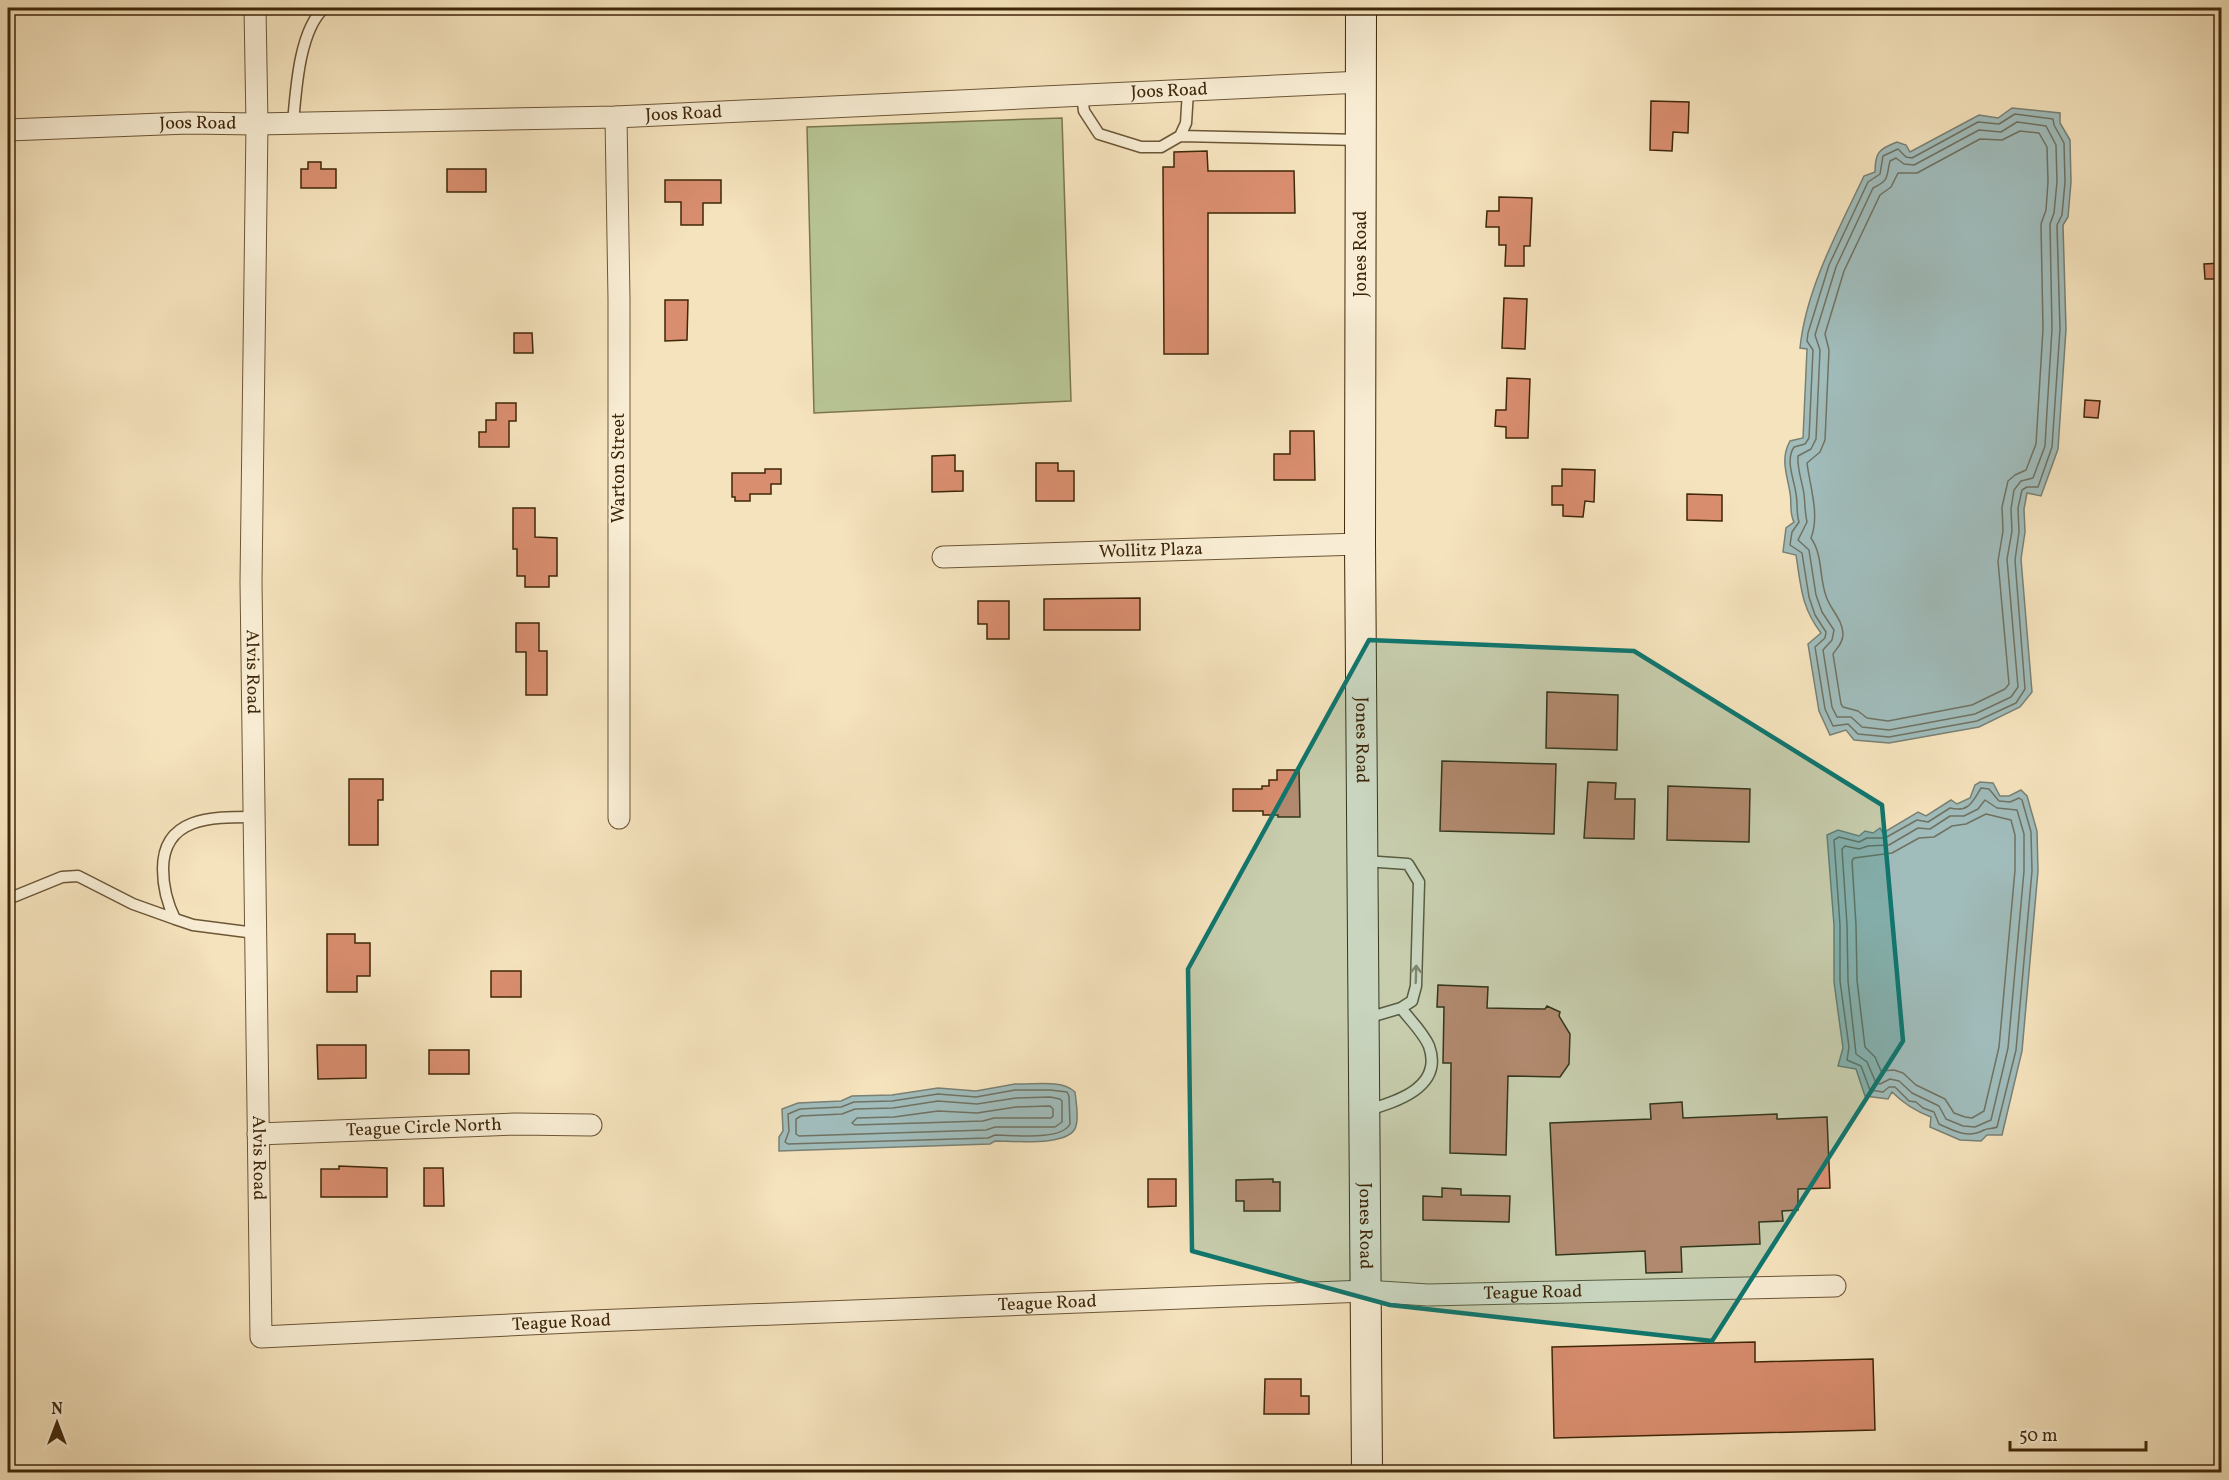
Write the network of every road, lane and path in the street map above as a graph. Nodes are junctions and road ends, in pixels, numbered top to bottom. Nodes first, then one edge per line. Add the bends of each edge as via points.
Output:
1 (255, 8) edge
2 (324, 8) edge
3 (1361, 8) edge
4 (1362, 82) junction
5 (1188, 90) junction
6 (1082, 95) junction
7 (616, 117) junction
8 (293, 123) junction
9 (257, 124) junction
10 (8, 130) edge
11 (1180, 136) junction
12 (1361, 140) junction
13 (1360, 544) junction
14 (943, 557) dead end
15 (254, 817) junction
16 (619, 818) dead end
17 (1362, 861) junction
18 (8, 899) edge
19 (175, 919) junction
20 (255, 933) junction
21 (1401, 1008) junction
22 (1364, 1019) junction
23 (1364, 1111) junction
24 (591, 1125) dead end
25 (258, 1134) junction
26 (1835, 1286) dead end
27 (1365, 1291) junction
28 (261, 1337) joint
29 (1367, 1473) edge

1 - 9 street, Alvis Road
2 - 8 lane via 308,34 299,68
3 - 4 street, Jones Road
4 - 5 street, Joos Road
4 - 12 street, Jones Road
5 - 6 street, Joos Road
5 - 11 lane via 1186,123
6 - 7 street, Joos Road
6 - 11 lane via 1084,111 1099,134 1141,147 1161,147
7 - 8 street, Joos Road
7 - 16 street, Warton Street
8 - 9 street, Joos Road
9 - 10 street, Joos Road
9 - 15 street, Alvis Road via 251,571
11 - 12 lane
12 - 13 street, Jones Road
13 - 14 street, Wollitz Plaza
13 - 17 street, Jones Road
15 - 19 lane via 224,817 177,831 164,858 164,884
15 - 20 street, Alvis Road
21 -> 17 lane via 1412,1001 1416,986 1419,882 1408,864
17 - 22 street, Jones Road
18 - 19 lane via 62,877 78,876 133,904
19 - 20 lane
20 - 25 street, Alvis Road
21 - 22 lane
21 - 23 lane via 1429,1047 1432,1062 1426,1081 1400,1101
22 - 23 street, Jones Road
23 - 27 street, Jones Road
24 - 25 street, Teague Circle North via 516,1124
25 - 28 street, Alvis Road
26 - 27 street, Teague Road via 1428,1295
27 - 28 street, Teague Road
27 - 29 street, Jones Road

